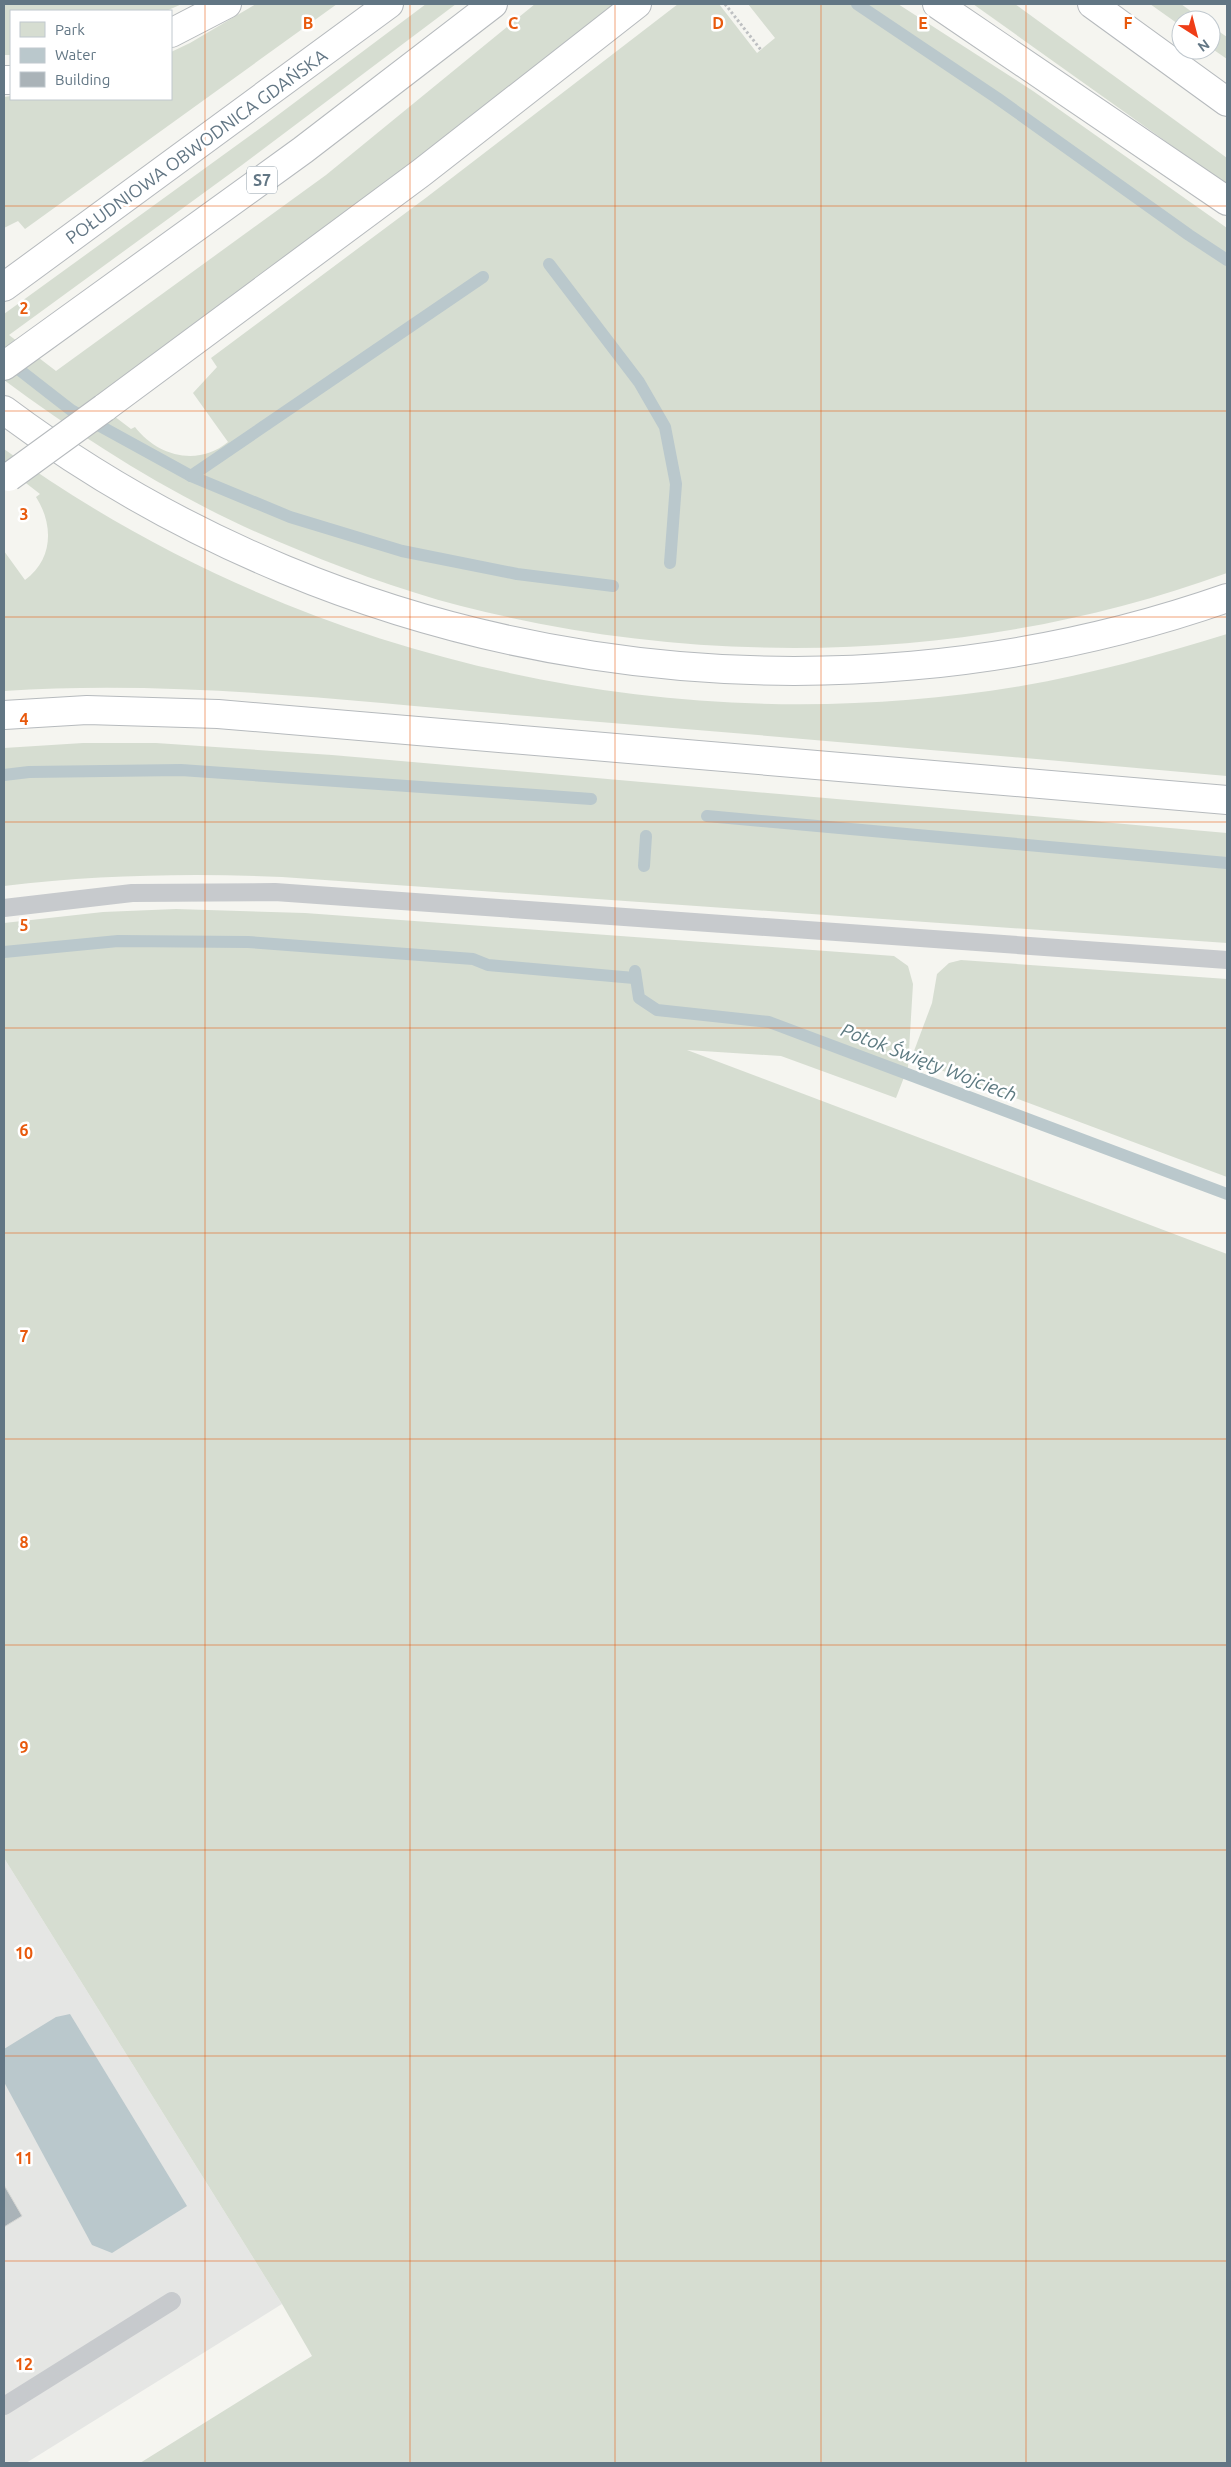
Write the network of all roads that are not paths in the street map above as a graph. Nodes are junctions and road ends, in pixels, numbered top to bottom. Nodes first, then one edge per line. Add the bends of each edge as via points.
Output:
1 (227, 4) edge
2 (389, 4) edge
3 (493, 4) edge
4 (637, 4) edge
5 (937, 4) edge
6 (1092, 4) edge
7 (172, 33) edge
8 (1227, 102) edge
9 (1227, 201) edge
10 (4, 287) edge
11 (4, 366) edge
12 (4, 410) edge
13 (6, 478) edge
14 (1227, 598) edge
15 (4, 715) edge
16 (1227, 800) edge
17 (4, 908) edge
18 (1227, 960) edge
19 (172, 2301) dead end
20 (4, 2406) edge

1 - 7 highway
2 - 10 highway, POŁUDNIOWA OBWODNICA GDAŃSKA
3 - 11 highway, S7 via 303,150
4 - 13 highway, bridge via 421,173
5 - 9 highway
6 - 8 highway
12 - 14 highway via 138,497 185,523 302,576 418,617 506,640 593,656 698,668 774,671 946,664 1090,638 1147,624
15 - 16 highway via 87,710 227,714
17 - 18 lane via 132,893 275,892
19 - 20 lane

